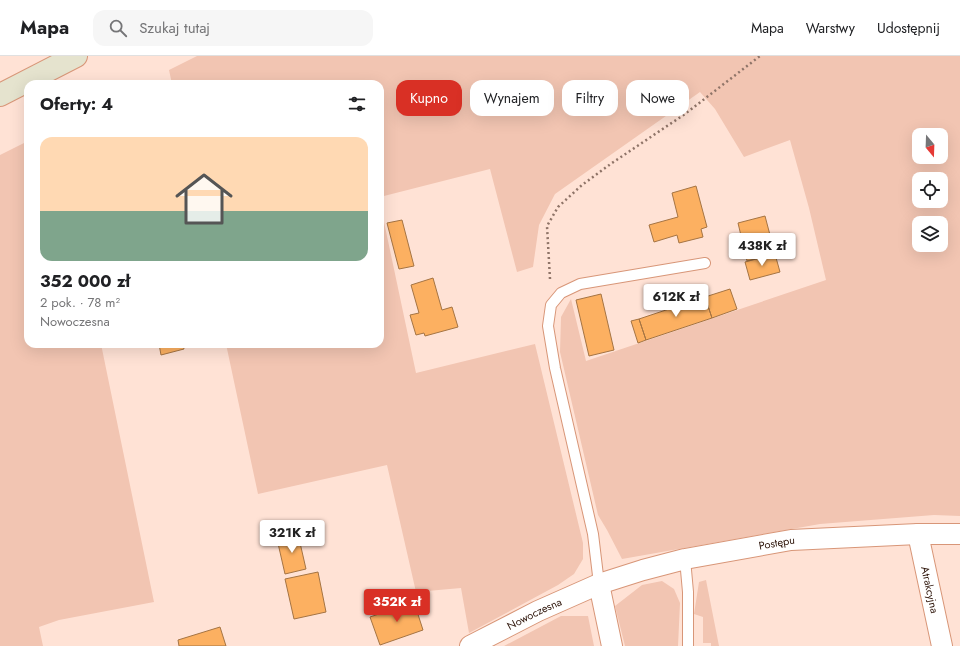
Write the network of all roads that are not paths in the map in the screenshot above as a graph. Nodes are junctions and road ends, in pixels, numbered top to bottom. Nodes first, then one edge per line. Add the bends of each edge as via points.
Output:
1 (76, 56) edge
2 (29, 80) edge
3 (24, 83) edge
4 (0, 95) edge
5 (706, 263) dead end
6 (918, 534) junction
7 (960, 534) edge
8 (685, 560) junction
9 (599, 584) junction
10 (470, 646) edge
11 (612, 646) edge
12 (688, 646) edge
13 (942, 646) edge

1 - 2 street
3 - 4 street
5 - 9 lane via 580,284 562,293 551,305 548,326 551,347 593,534
6 - 7 street, Postępu
6 - 8 street, Postępu via 791,540
6 - 13 street, Atrakcyjna
8 - 9 street, Postępu
8 - 12 lane
9 - 10 street, Nowoczesna via 538,611
9 - 11 street

